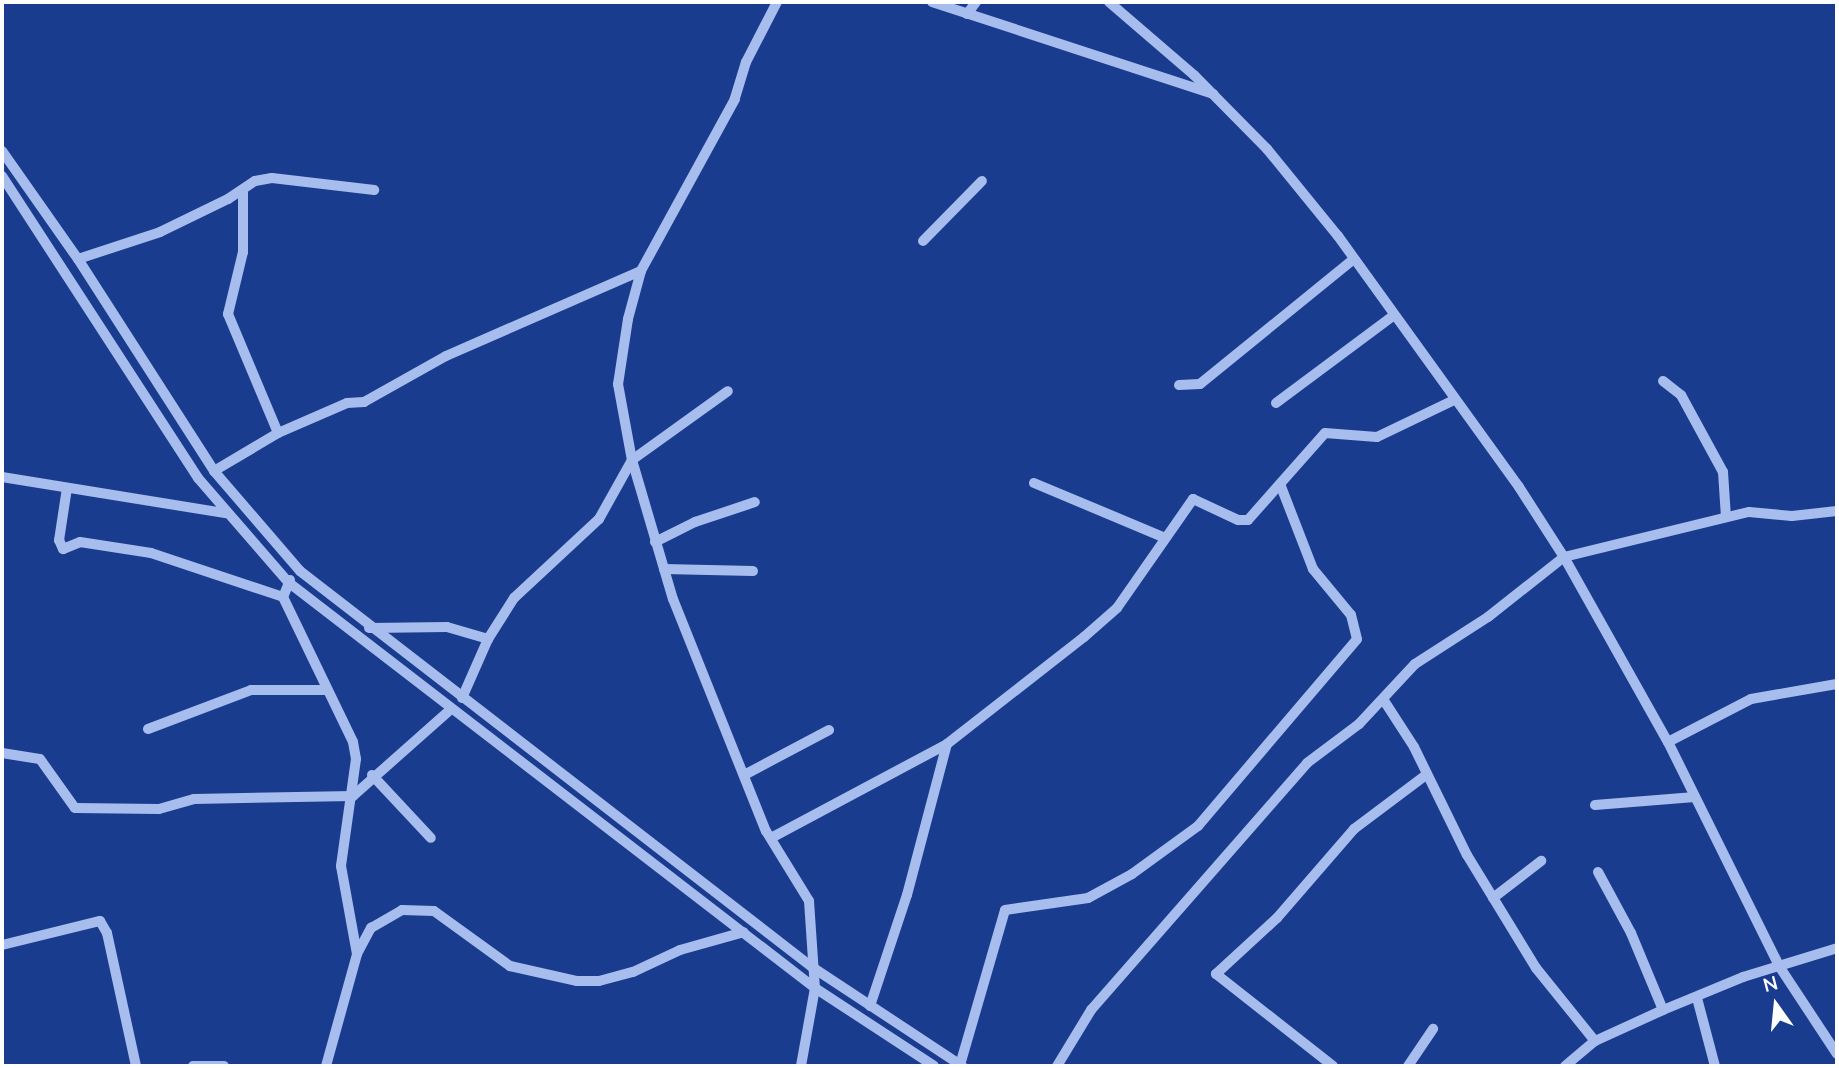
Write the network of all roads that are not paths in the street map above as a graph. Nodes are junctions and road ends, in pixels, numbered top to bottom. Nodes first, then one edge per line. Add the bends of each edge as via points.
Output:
1 (777, 2) edge
2 (932, 2) edge
3 (976, 2) edge
4 (1109, 2) edge
5 (967, 14) junction
6 (1215, 95) junction
7 (2, 151) edge
8 (2, 176) edge
9 (982, 181) dead end
10 (243, 190) junction
11 (374, 190) dead end
12 (923, 241) dead end
13 (78, 259) junction
14 (1354, 260) junction
15 (641, 271) junction
16 (1394, 315) junction
17 (1662, 381) dead end
18 (1179, 385) dead end
19 (728, 391) dead end
20 (1454, 400) junction
21 (1276, 403) dead end
22 (278, 433) junction
23 (632, 460) junction
24 (214, 471) junction
25 (2, 477) edge
26 (1034, 483) dead end
27 (1280, 484) junction
28 (67, 488) junction
29 (755, 502) dead end
30 (1837, 511) edge
31 (225, 513) junction
32 (1726, 517) junction
33 (1163, 537) junction
34 (655, 542) junction
35 (1564, 557) junction
36 (664, 569) junction
37 (300, 571) junction
38 (753, 571) dead end
39 (288, 582) junction
40 (283, 597) junction
41 (369, 628) junction
42 (488, 639) junction
43 (1837, 684) edge
44 (326, 690) junction
45 (462, 698) junction
46 (1383, 699) junction
47 (450, 710) junction
48 (149, 729) dead end
49 (829, 730) dead end
50 (1668, 741) junction
51 (947, 744) junction
52 (2, 753) edge
53 (746, 774) junction
54 (372, 775) junction
55 (1426, 775) junction
56 (353, 796) junction
57 (1695, 797) junction
58 (1595, 805) dead end
59 (431, 838) dead end
60 (771, 838) junction
61 (1541, 862) dead end
62 (1598, 872) dead end
63 (1493, 898) junction
64 (744, 932) junction
65 (2, 945) edge
66 (1837, 948) edge
67 (357, 954) junction
68 (1779, 966) junction
69 (812, 967) junction
70 (815, 988) junction
71 (1697, 998) junction
72 (870, 1006) junction
73 (1663, 1010) junction
74 (1433, 1029) dead end
75 (1595, 1041) junction
76 (1837, 1054) edge
77 (136, 1066) edge
78 (194, 1066) edge
79 (224, 1066) edge
80 (326, 1066) edge
81 (801, 1066) edge
82 (934, 1066) edge
83 (961, 1066) edge
84 (1057, 1066) edge
85 (1333, 1066) edge
86 (1408, 1066) edge
87 (1565, 1066) edge
88 (1715, 1066) edge

1 - 15 street via 746,62 735,99
2 - 5 street
3 - 5 street
4 - 6 street
5 - 6 street
6 - 14 street via 1267,149
7 - 13 street
8 - 31 street
9 - 12 street
10 - 11 street via 255,181 272,178
10 - 13 street via 160,232
10 - 22 street via 243,252 228,314
13 - 24 street
14 - 16 street
14 - 18 street via 1200,384
15 - 22 street via 446,356 364,402 347,404
15 - 23 street via 618,373
16 - 20 street
16 - 21 street
17 - 32 street via 1681,395 1723,472
19 - 23 street
20 - 27 street via 1377,437 1325,433
20 - 35 street
22 - 24 street
23 - 34 street
23 - 42 street via 599,519 514,598
24 - 37 street
25 - 28 street
26 - 33 street
27 - 33 street via 1242,522 1193,499
27 - 83 street via 1313,569 1351,615 1357,639 1198,827 1132,874 1088,898 1005,910
28 - 31 street
28 - 40 street via 60,540 63,549 80,542 151,553
29 - 34 street via 695,522
30 - 32 street via 1792,516 1749,512
31 - 39 street
32 - 35 street
33 - 51 street via 1117,608
34 - 36 street
35 - 46 street via 1488,617 1415,664
35 - 50 street
36 - 38 street
36 - 53 street via 718,715
37 - 39 street
37 - 41 street
39 - 40 street
39 - 47 street
40 - 44 street
41 - 42 street via 447,627
41 - 45 street
42 - 45 street
43 - 50 street via 1751,699
44 - 48 street via 251,690
44 - 56 street via 353,742
45 - 69 street
46 - 55 street
46 - 84 street via 1359,724 1307,763 1091,1010
47 - 54 street via 416,743
47 - 64 street
49 - 53 street
50 - 57 street
51 - 60 street
51 - 72 street via 907,895
52 - 56 street via 40,759 75,808 159,809 194,799
53 - 60 street
54 - 56 street
54 - 59 street
55 - 63 street
55 - 85 street via 1354,829 1276,918 1216,974
56 - 67 street via 345,820 341,866
57 - 58 street
57 - 68 street
60 - 69 street via 809,901
61 - 63 street
62 - 73 street via 1631,933
63 - 75 street via 1536,968
64 - 67 street via 680,950 633,972 577,981 510,966 448,917 425,908 402,910 383,919 371,928
64 - 70 street
65 - 77 street via 100,921 105,925
66 - 68 street
67 - 80 street
68 - 71 street
68 - 76 street
69 - 70 street
69 - 72 street
70 - 81 street
70 - 82 street
71 - 73 street
71 - 88 street
72 - 83 street
73 - 75 street
74 - 86 street
75 - 87 street
78 - 79 street

